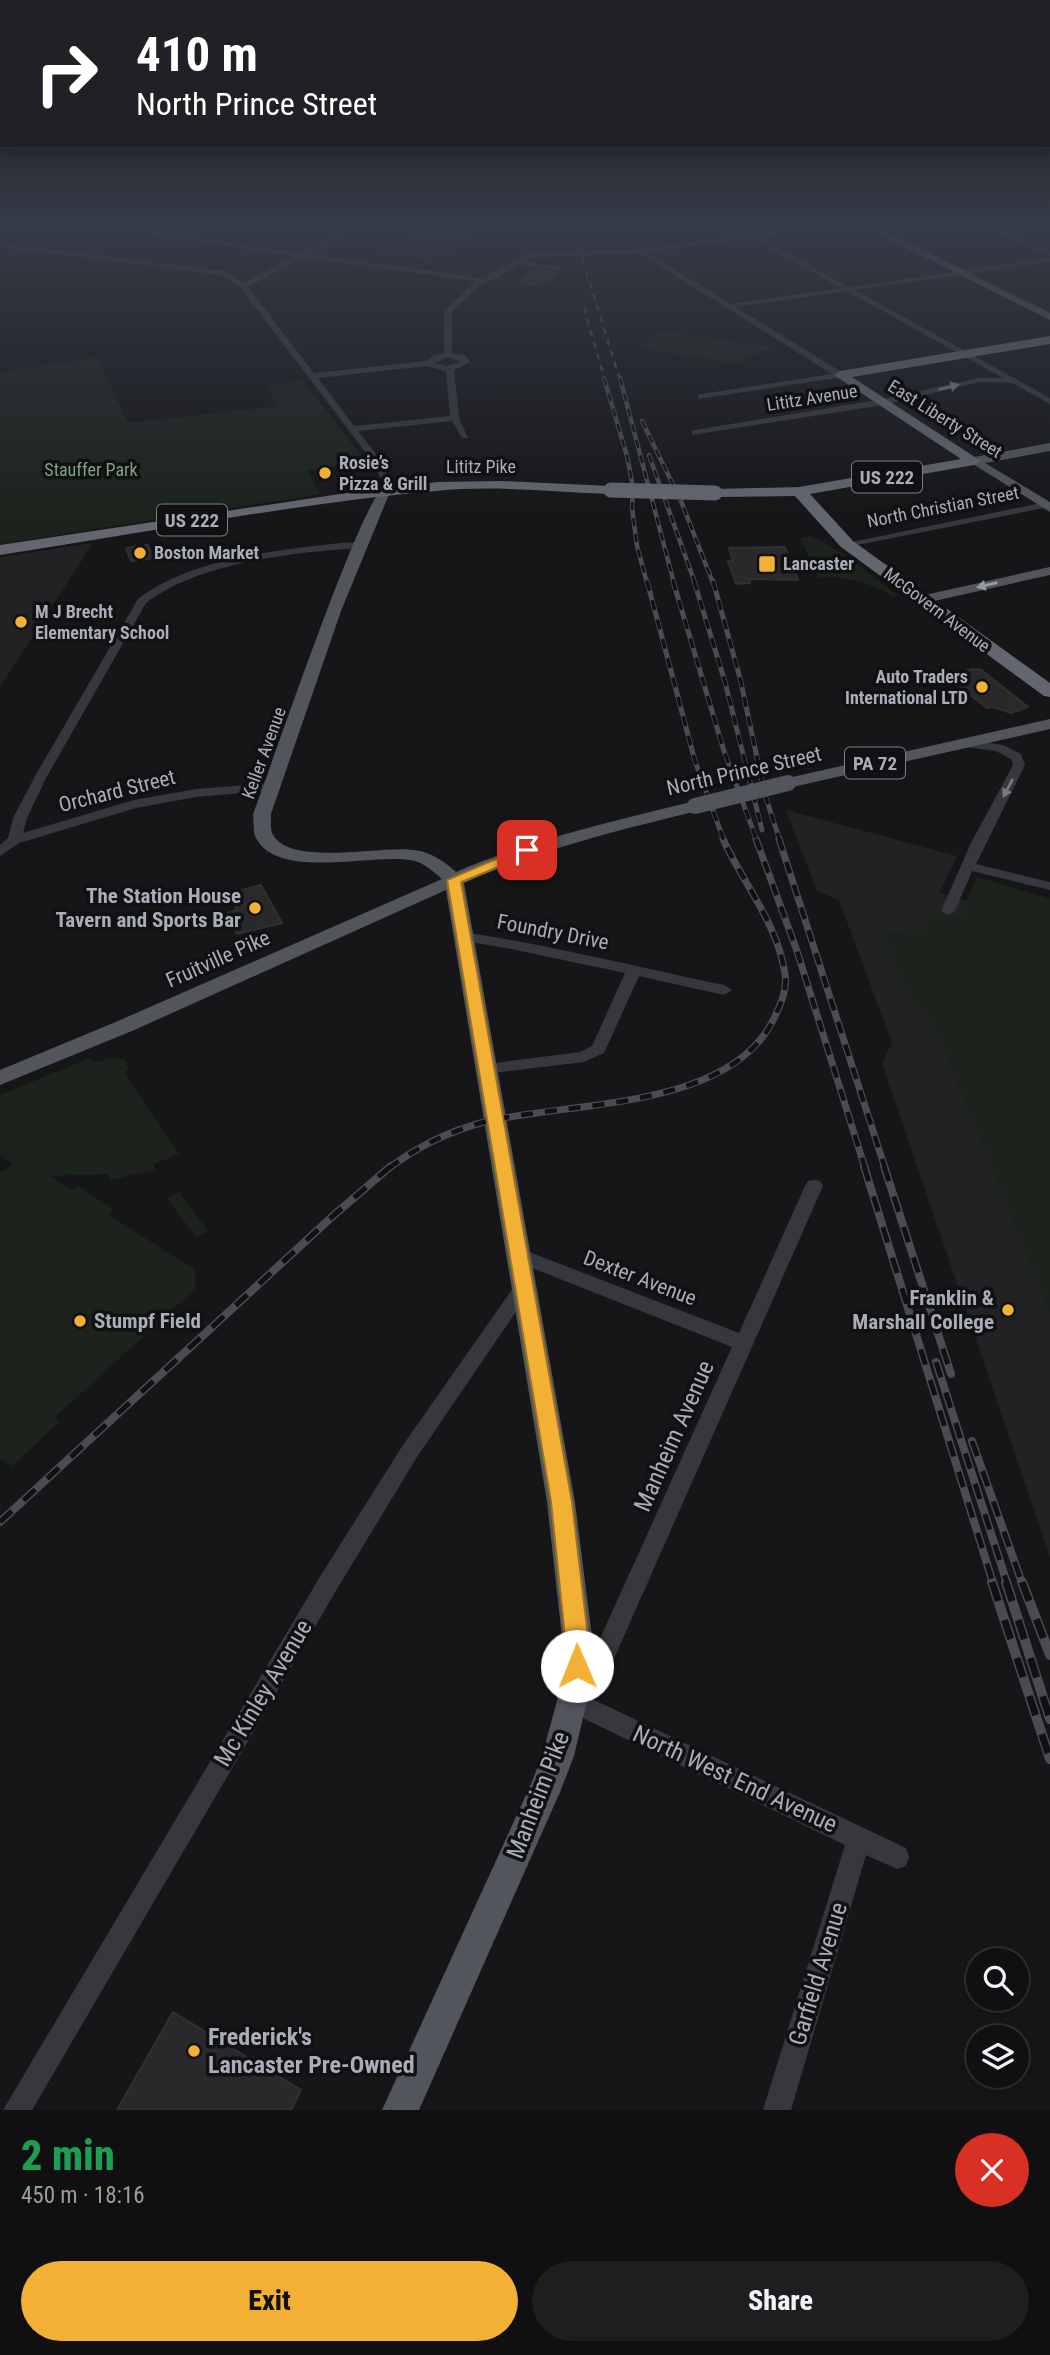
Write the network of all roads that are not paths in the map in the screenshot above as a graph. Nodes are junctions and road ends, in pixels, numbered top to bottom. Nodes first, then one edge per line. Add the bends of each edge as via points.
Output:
1 (268, 317) edge
2 (449, 317) edge
3 (747, 317) edge
4 (900, 317) edge
5 (1050, 340) edge
6 (966, 354) junction
7 (448, 355) junction
8 (429, 363) junction
9 (450, 368) junction
10 (840, 375) junction
11 (313, 376) junction
12 (1016, 382) junction
13 (701, 397) dead end
14 (1050, 401) edge
15 (883, 402) junction
16 (455, 418) junction
17 (353, 429) junction
18 (695, 433) dead end
19 (465, 436) dead end
20 (1050, 447) edge
21 (974, 461) junction
22 (799, 491) junction
23 (384, 492) junction
24 (1048, 506) edge
25 (847, 544) junction
26 (361, 545) junction
27 (0, 550) edge
28 (1050, 571) edge
29 (925, 599) junction
30 (1047, 692) edge
31 (1047, 724) edge
32 (961, 743) junction
33 (272, 787) junction
34 (14, 840) junction
35 (0, 852) edge
36 (968, 866) junction
37 (454, 880) junction
38 (1050, 886) edge
39 (948, 911) dead end
40 (463, 937) junction
41 (634, 970) junction
42 (724, 990) dead end
43 (486, 1069) junction
44 (0, 1078) edge
45 (814, 1186) dead end
46 (518, 1255) junction
47 (524, 1286) junction
48 (745, 1343) junction
49 (572, 1701) junction
50 (859, 1838) junction
51 (897, 1857) dead end
52 (17, 2110) edge
53 (400, 2110) edge
54 (777, 2110) edge

1 - 11 street
2 - 7 street
3 - 10 street, East Liberty Street
4 - 6 street
5 - 6 highway
6 - 10 highway
6 - 12 street
7 - 8 street via 436,356
7 - 9 street via 467,361
8 - 9 street
8 - 11 street
9 - 16 street
10 - 13 street
10 - 15 highway, East Liberty Street / US 222
11 - 17 street
12 - 14 street
15 -> 12 street, Lititz Avenue via 979,380
15 - 18 street, Lititz Avenue
15 - 21 highway, East Liberty Street / US 222
16 - 17 street
16 - 19 street
17 - 23 street via 384,472
20 - 21 main road
21 - 22 highway, US 222
21 - 24 main road, East Liberty Street
22 - 23 highway, Lititz Pike / US 222, bridge via 715,494 500,485
22 - 25 highway, McGovern Avenue
23 - 26 main road, Keller Avenue
23 - 27 highway, Lititz Pike / US 222
24 - 25 street, North Christian Street
25 - 29 highway, McGovern Avenue
26 - 33 main road, Keller Avenue
26 - 34 street via 218,567 151,592 40,778
28 -> 29 main road
29 - 30 highway, McGovern Avenue
31 - 32 main road, North Prince Street / PA 72
32 -> 36 street via 999,748 1019,761
32 - 37 main road, North Prince Street / PA 72, bridge via 550,844
33 - 34 street, Orchard Street via 134,804
33 - 37 main road, Keller Avenue via 260,830 275,849 312,857 411,855 436,864
34 - 35 street
36 - 38 street
36 - 39 street
37 - 40 main road, Manheim Pike
37 - 44 main road, Fruitville Pike
40 - 41 street, Foundry Drive
40 - 43 main road, Manheim Pike
41 - 42 street, Foundry Drive
41 - 43 street via 598,1049 584,1058
43 - 46 main road, Manheim Pike
45 - 48 street, Manheim Avenue
46 - 47 main road, Manheim Pike
46 - 48 street, Dexter Avenue
47 - 49 main road, Manheim Pike via 566,1538 577,1637
47 - 52 street, Mc Kinley Avenue via 410,1451 336,1570
48 - 49 street, Manheim Avenue via 601,1662
49 - 50 street, North West End Avenue
49 - 53 main road, Manheim Pike via 544,1792
50 - 51 street, North West End Avenue
50 - 54 street, Garfield Avenue

